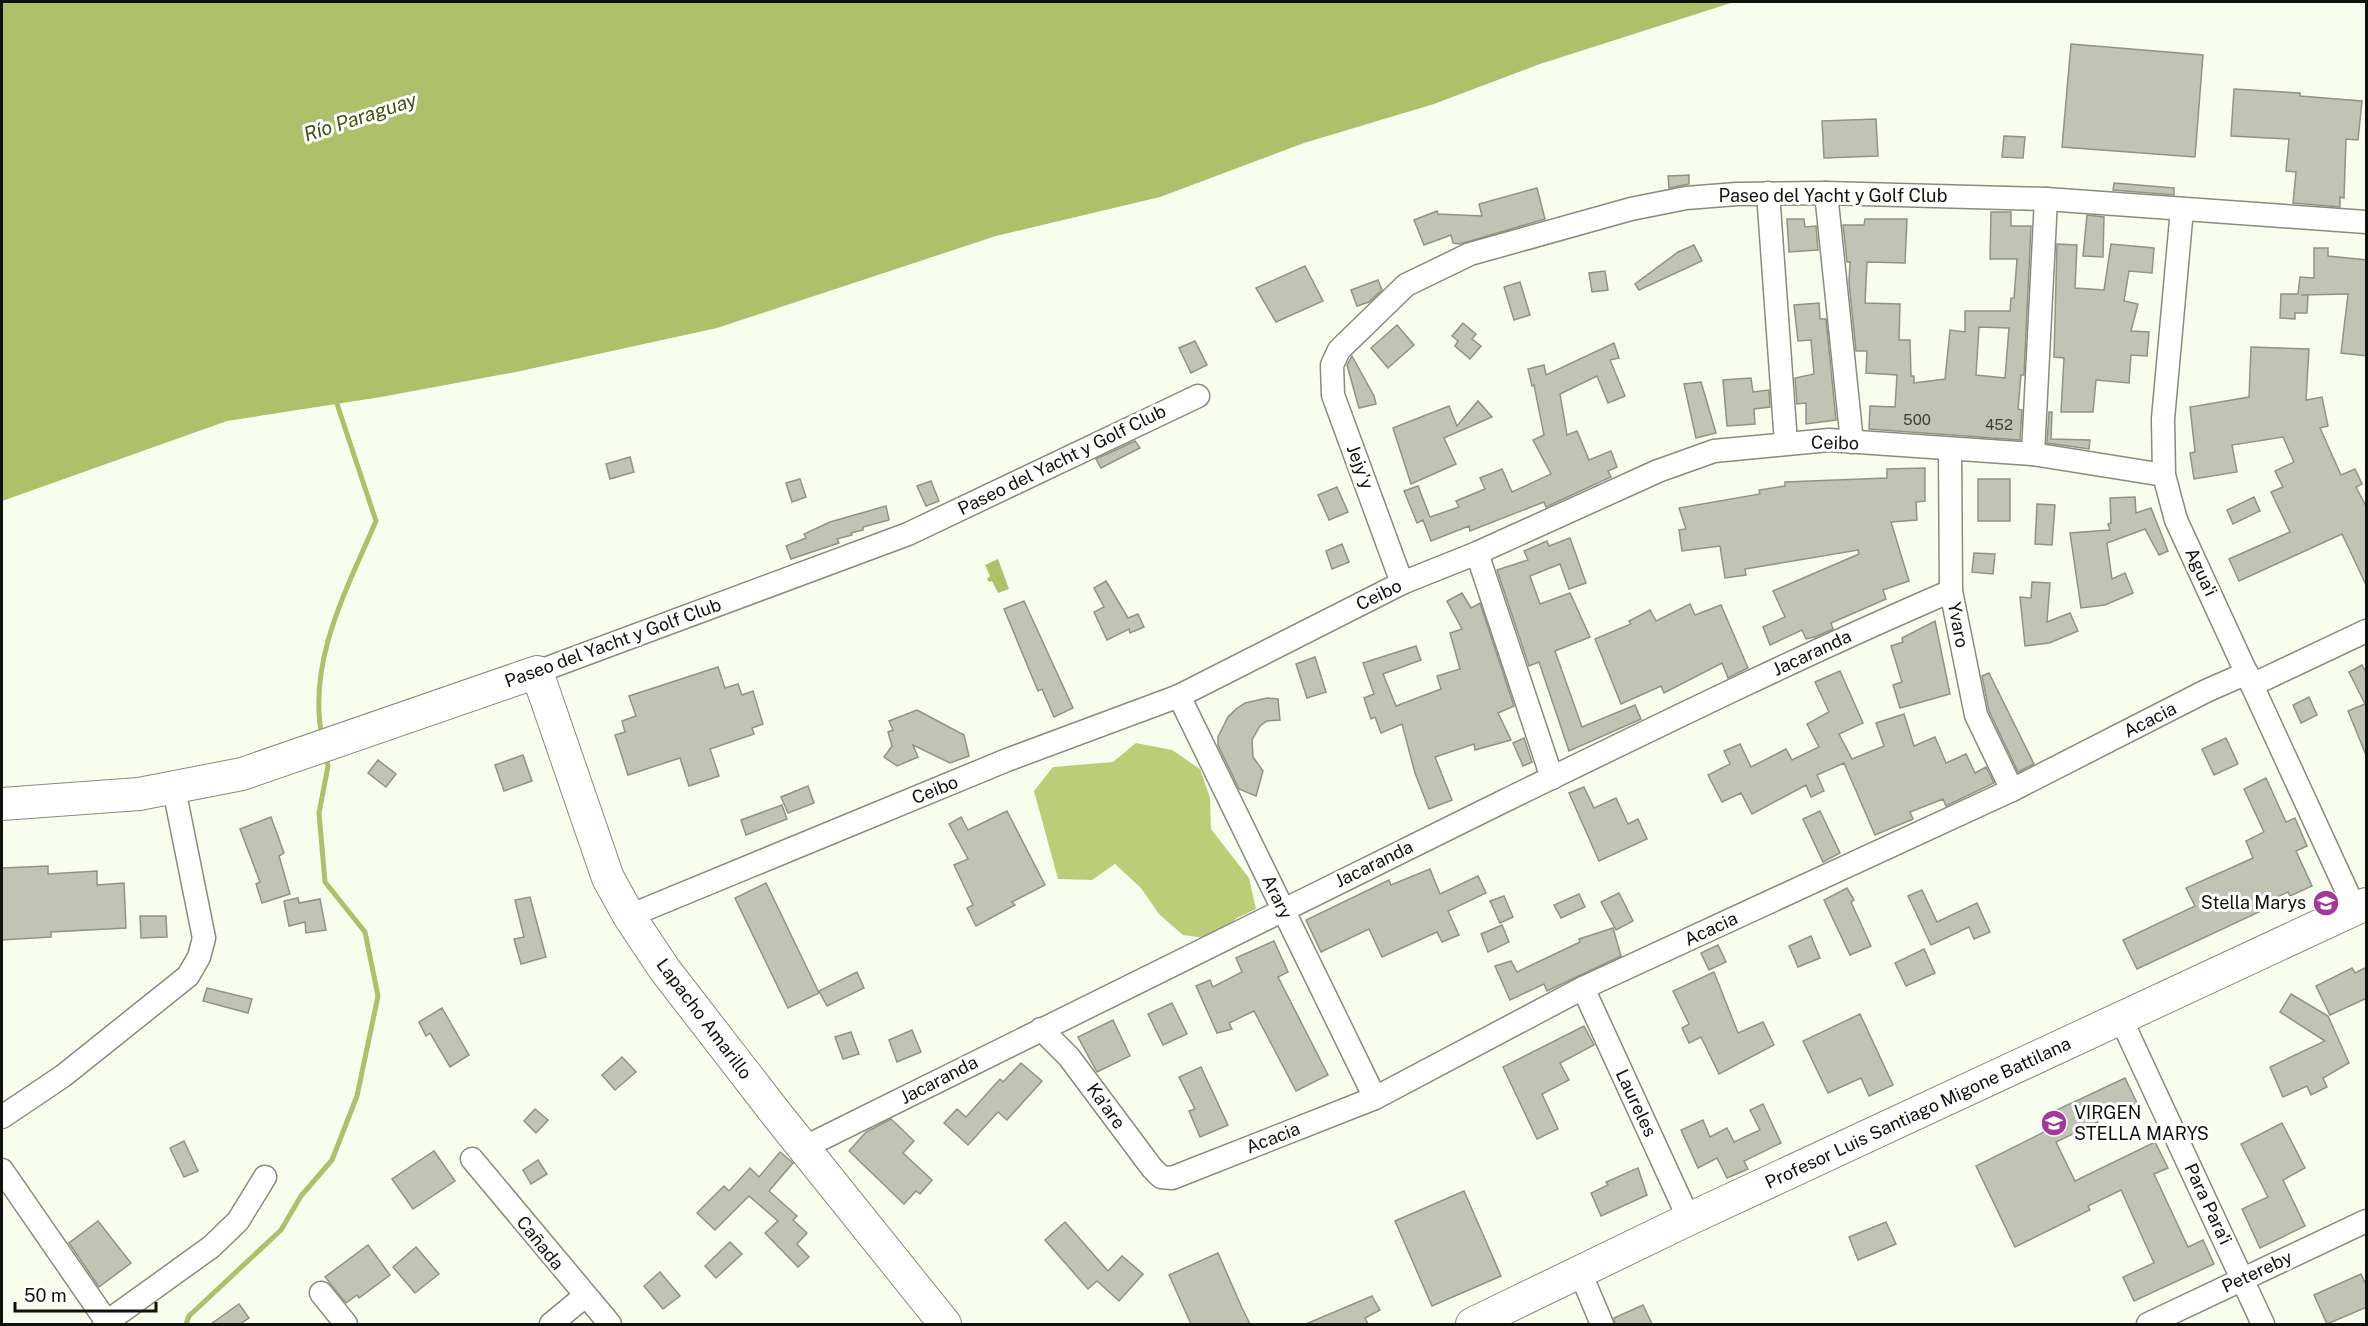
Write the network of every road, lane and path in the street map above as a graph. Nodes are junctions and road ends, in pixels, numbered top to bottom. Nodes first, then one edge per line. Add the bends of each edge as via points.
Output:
1 (1768, 193) junction
2 (1826, 193) junction
3 (2046, 199) junction
4 (2182, 210) junction
5 (2367, 222) edge
6 (1339, 350) joint
7 (1198, 396) dead end
8 (1852, 442) junction
9 (1786, 443) junction
10 (1950, 450) junction
11 (2033, 454) junction
12 (2164, 475) junction
13 (1477, 553) junction
14 (1402, 583) junction
15 (1951, 591) junction
16 (2367, 631) edge
17 (537, 672) junction
18 (2250, 679) junction
19 (1179, 696) junction
20 (1552, 778) junction
21 (174, 789) junction
22 (2012, 790) junction
23 (2, 804) edge
24 (2361, 907) edge
25 (1282, 909) junction
26 (629, 916) junction
27 (1583, 988) junction
28 (2121, 1019) junction
29 (1041, 1029) junction
30 (1375, 1098) junction
31 (2, 1117) edge
32 (803, 1148) junction
33 (472, 1159) dead end
34 (2, 1170) edge
35 (265, 1177) dead end
36 (1172, 1178) joint
37 (1689, 1219) junction
38 (2367, 1221) edge
39 (1580, 1272) junction
40 (2243, 1278) junction
41 (321, 1293) dead end
42 (585, 1296) junction
43 (106, 1323) edge
44 (346, 1324) edge
45 (551, 1324) edge
46 (610, 1324) edge
47 (945, 1324) edge
48 (1472, 1324) edge
49 (1602, 1324) edge
50 (2148, 1324) edge
51 (2263, 1324) edge

1 - 2 street, Paseo del Yacht y Golf Club
1 - 6 street, Paseo del Yacht y Golf Club via 1686,198 1631,209 1470,254 1406,285
1 - 9 street
2 - 3 street, Paseo del Yacht y Golf Club
2 - 8 street
3 - 4 street, Paseo del Yacht y Golf Club
3 - 11 street
4 - 5 street, Paseo del Yacht y Golf Club
4 - 12 street, Agua'i via 2163,419
6 - 14 street, Jejy'y via 1332,364 1333,395
7 - 17 street, Paseo del Yacht y Golf Club via 908,534
8 - 9 street, Ceibo
8 - 10 street, Ceibo
9 - 13 street, Ceibo via 1714,452 1658,471
10 - 11 street, Ceibo
10 - 15 street, Yvaro
11 - 12 street, Ceibo
12 - 18 street, Agua'i via 2176,520
13 - 14 street, Ceibo
13 - 20 street
14 - 19 street, Ceibo
15 - 20 street, Jacaranda via 1816,649
15 - 22 street, Yvaro via 1976,715
16 - 18 street, Acacia
17 - 21 main road, Paseo del Yacht y Golf Club via 242,774
17 - 26 main road, Lapacho Amarillo via 608,878
18 - 22 street, Acacia via 2206,691
18 - 24 street, Agua'i
19 - 25 street, Arary
19 - 26 street, Ceibo via 1007,760
20 - 25 street, Jacaranda
21 - 23 main road, Paseo del Yacht y Golf Club
21 - 31 street via 204,938 195,966 188,976 63,1076
22 - 27 street, Acacia
24 - 28 main road, Profesor Luis Santiago Migone Battilana
25 - 29 street, Jacaranda
25 - 30 street, Arary
26 - 32 main road, Lapacho Amarillo via 665,970
27 - 30 street, Acacia
27 - 37 street, Laureles
28 - 37 main road, Profesor Luis Santiago Migone Battilana
28 - 40 street, Para Para'i
29 - 32 street, Jacaranda
29 - 36 street, Ka'are via 1069,1056 1152,1168 1161,1177
30 - 36 street, Acacia
32 - 47 main road, Lapacho Amarillo
33 - 42 street, Cañada
34 - 43 street
35 - 43 street via 238,1221 211,1247
37 - 39 main road, Profesor Luis Santiago Migone Battilana
38 - 40 street, Petereby
39 - 48 main road, Profesor Luis Santiago Migone Battilana
39 - 49 street
40 - 50 street, Petereby
40 - 51 street, Para Para'i
41 - 44 street
42 - 45 street
42 - 46 street, Cañada

